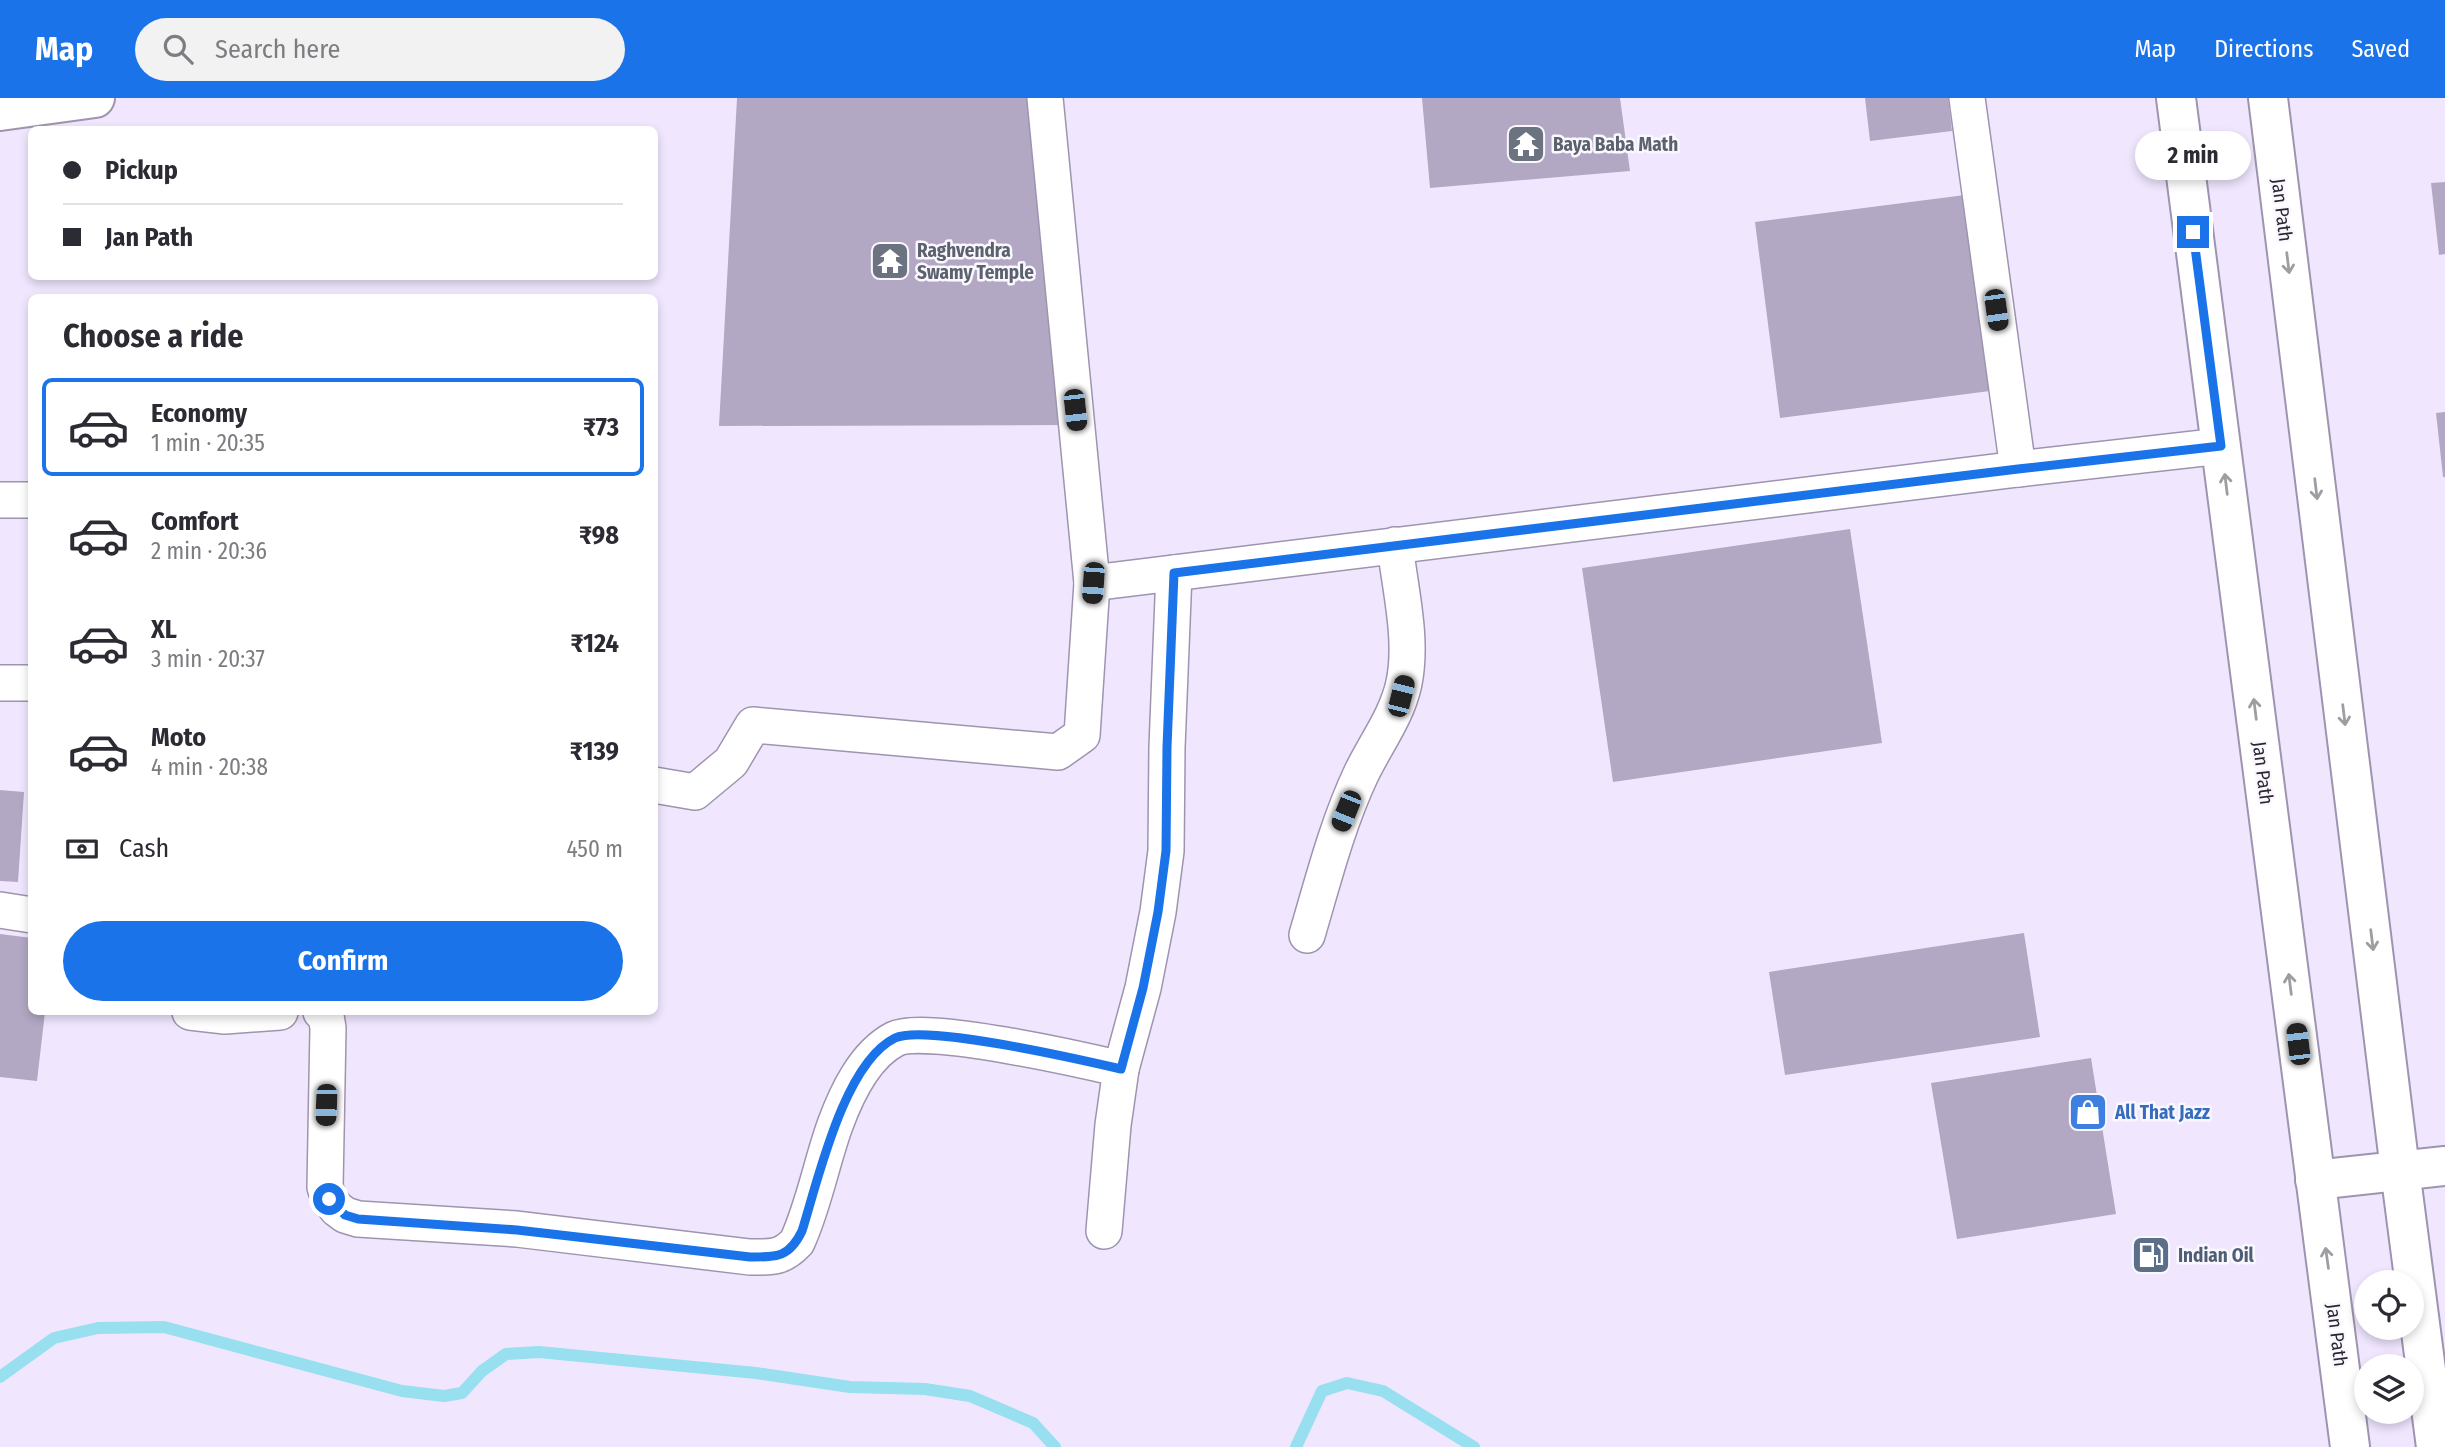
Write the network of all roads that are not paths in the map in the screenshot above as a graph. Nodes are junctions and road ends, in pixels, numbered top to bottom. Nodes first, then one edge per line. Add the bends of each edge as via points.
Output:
1 (95, 98) edge
2 (1045, 98) edge
3 (1967, 98) edge
4 (2176, 98) edge
5 (2268, 98) edge
6 (0, 111) edge
7 (2221, 446) junction
8 (2018, 469) junction
9 (0, 500) edge
10 (28, 500) edge
11 (1395, 545) junction
12 (1174, 573) junction
13 (1093, 583) junction
14 (0, 683) edge
15 (28, 683) edge
16 (658, 786) edge
17 (0, 910) edge
18 (28, 914) edge
19 (1307, 935) dead end
20 (216, 1015) edge
21 (239, 1015) edge
22 (325, 1015) edge
23 (1121, 1069) junction
24 (2445, 1166) edge
25 (2400, 1170) junction
26 (2315, 1180) junction
27 (1104, 1231) dead end
28 (2350, 1447) edge
29 (2436, 1447) edge

1 - 6 main road
2 - 13 street
3 - 8 street
4 - 7 main road, Jan Path
5 -> 25 main road, Jan Path
7 - 8 street
26 -> 7 main road, Jan Path
8 - 11 street
9 - 10 street
11 - 12 street
11 - 19 street via 1407,651 1405,680 1394,714 1340,825
12 - 13 street
12 - 23 street via 1166,851 1143,988
13 - 16 street via 1082,735 1058,752 753,725 731,762 695,792
14 - 15 street
17 - 18 street
20 - 21 street
22 - 23 street via 325,1186 329,1199 345,1215 750,1257 778,1256 797,1242 848,1097 864,1066 895,1038 930,1035 1058,1054
23 - 27 street
24 - 25 main road
25 - 26 main road
25 - 29 main road, Jan Path
28 -> 26 main road, Jan Path

